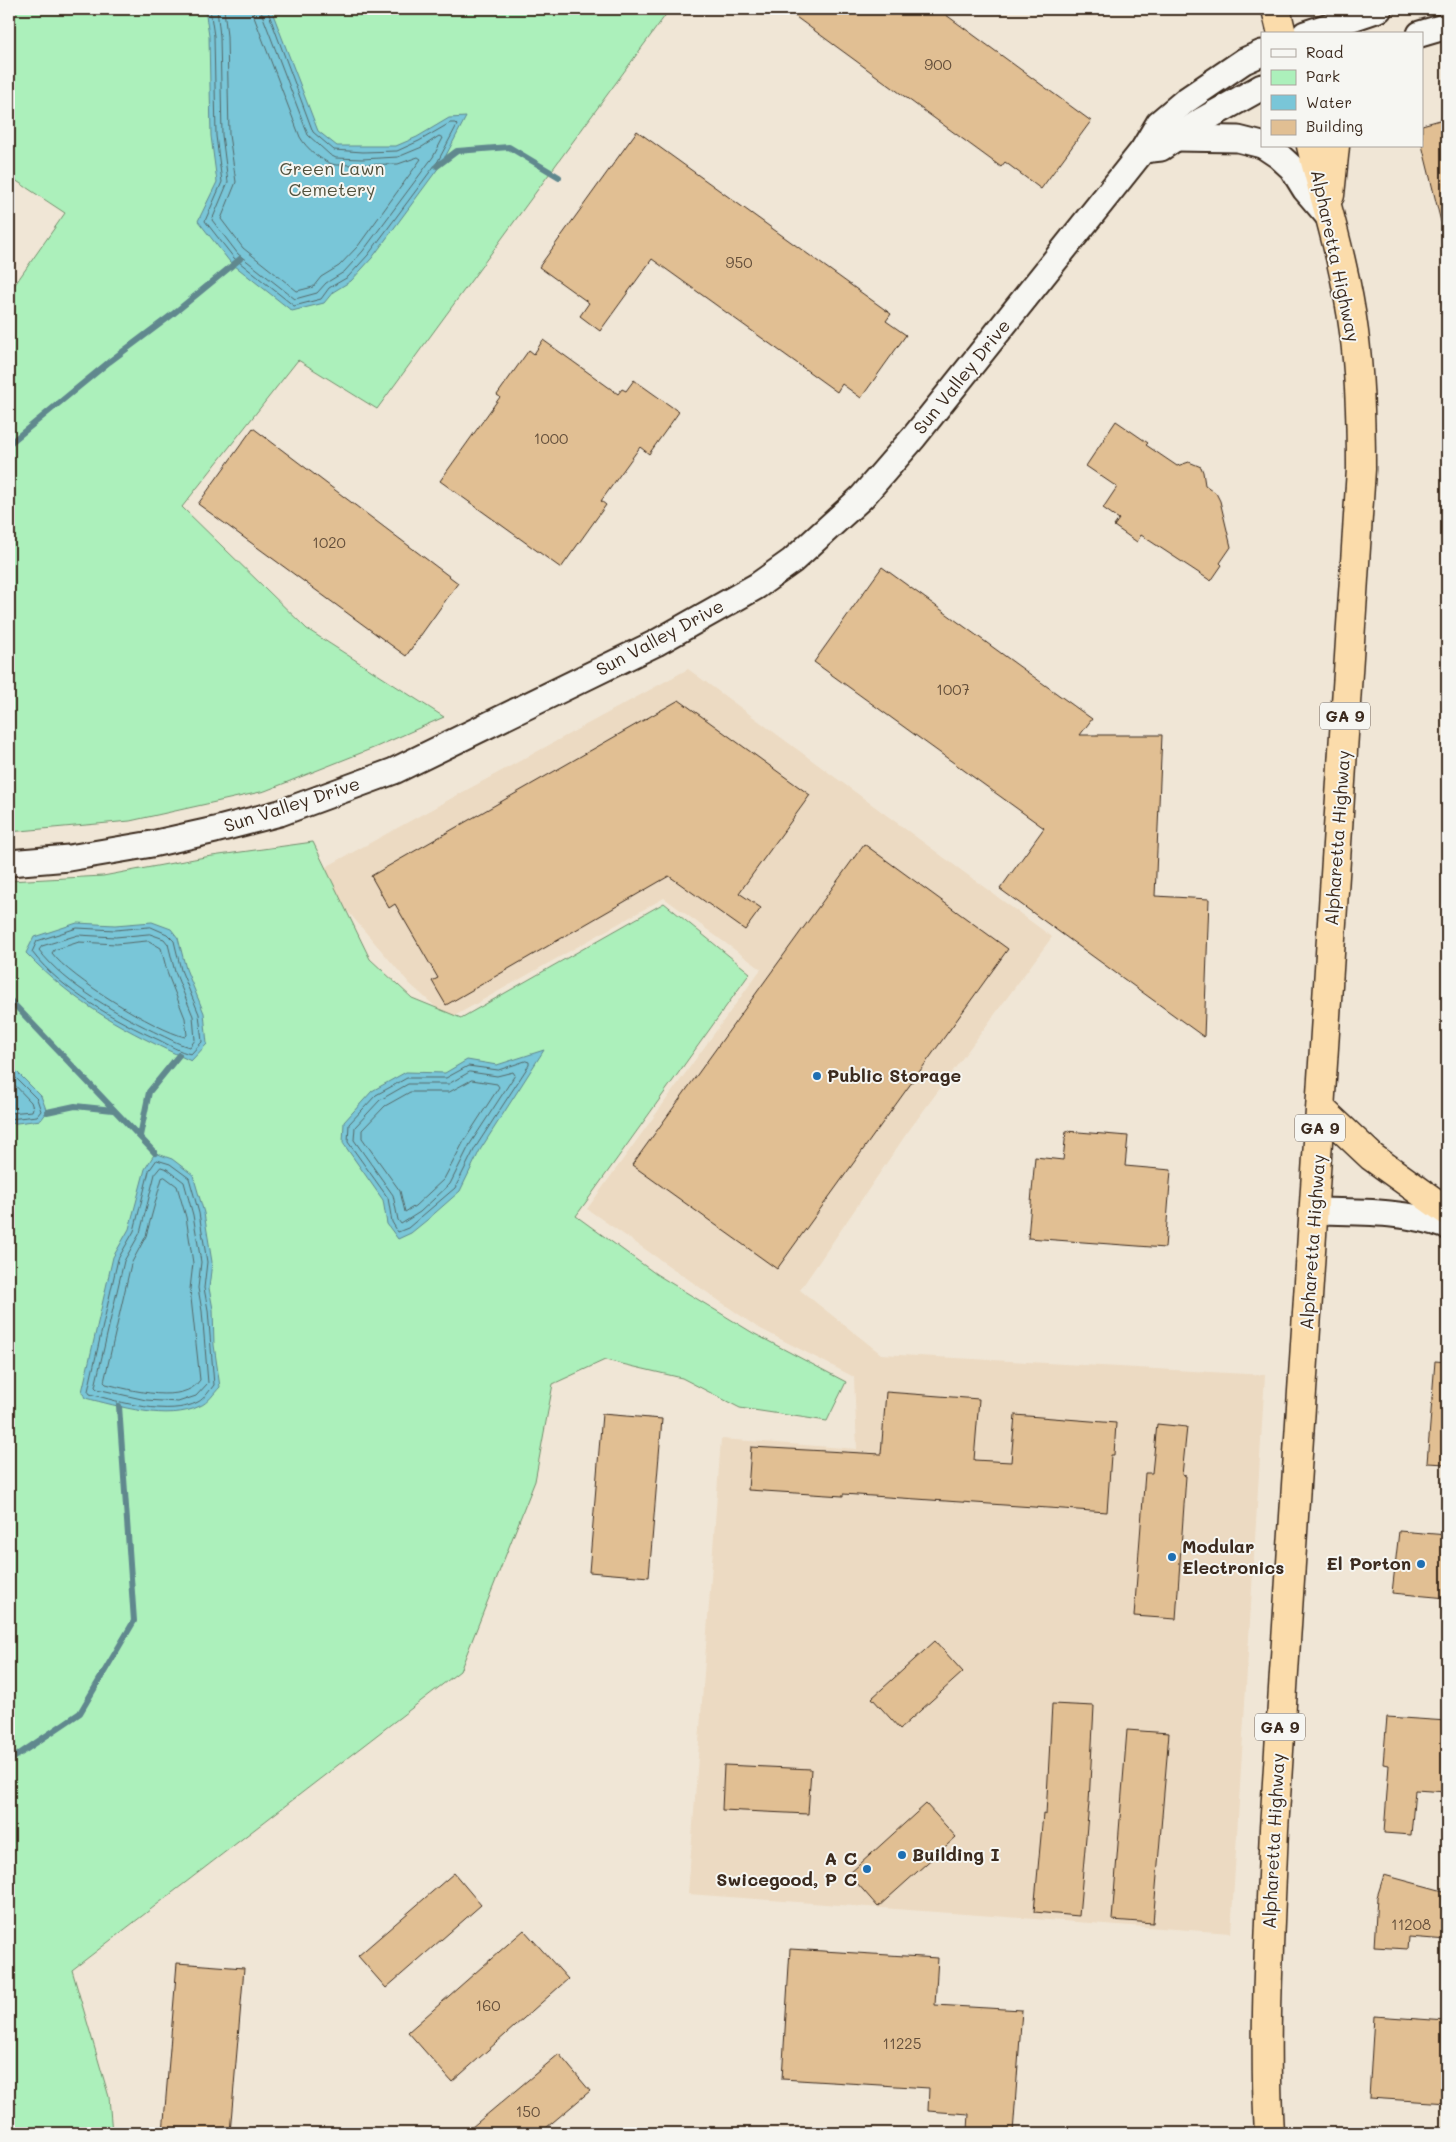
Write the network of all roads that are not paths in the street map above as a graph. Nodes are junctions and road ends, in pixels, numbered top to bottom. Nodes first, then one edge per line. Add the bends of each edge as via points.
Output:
1 (1276, 9) edge
2 (1379, 9) edge
3 (1447, 26) edge
4 (1282, 32) edge
5 (1312, 32) edge
6 (1424, 33) edge
7 (1261, 52) edge
8 (1261, 88) edge
9 (1176, 138) junction
10 (1261, 145) edge
11 (1266, 148) edge
12 (1311, 148) edge
13 (1335, 148) edge
14 (1143, 150) junction
15 (1329, 217) junction
16 (9, 863) edge
17 (1321, 1109) junction
18 (1315, 1210) junction
19 (1447, 1211) edge
20 (1447, 1226) edge
21 (1269, 2133) edge

1 - 4 highway
2 - 5 street
3 - 6 street
7 - 14 street, Sun Valley Drive via 1185,101 1159,123
8 - 9 street via 1224,106
9 - 10 street via 1238,139
9 - 14 street via 1160,148
11 - 15 street via 1292,168
12 - 15 highway, Alpharetta Highway / GA 9
13 - 15 highway
14 - 16 street, Sun Valley Drive via 914,437 862,497 792,561 756,586 656,643 394,771 280,813 215,830 78,856
15 - 17 highway, Alpharetta Highway / GA 9 via 1354,332 1361,467
17 - 18 highway, Alpharetta Highway / GA 9
17 - 19 highway via 1372,1157
18 - 20 street via 1393,1214
18 - 21 highway, Alpharetta Highway / GA 9 via 1274,1829 1268,1966

